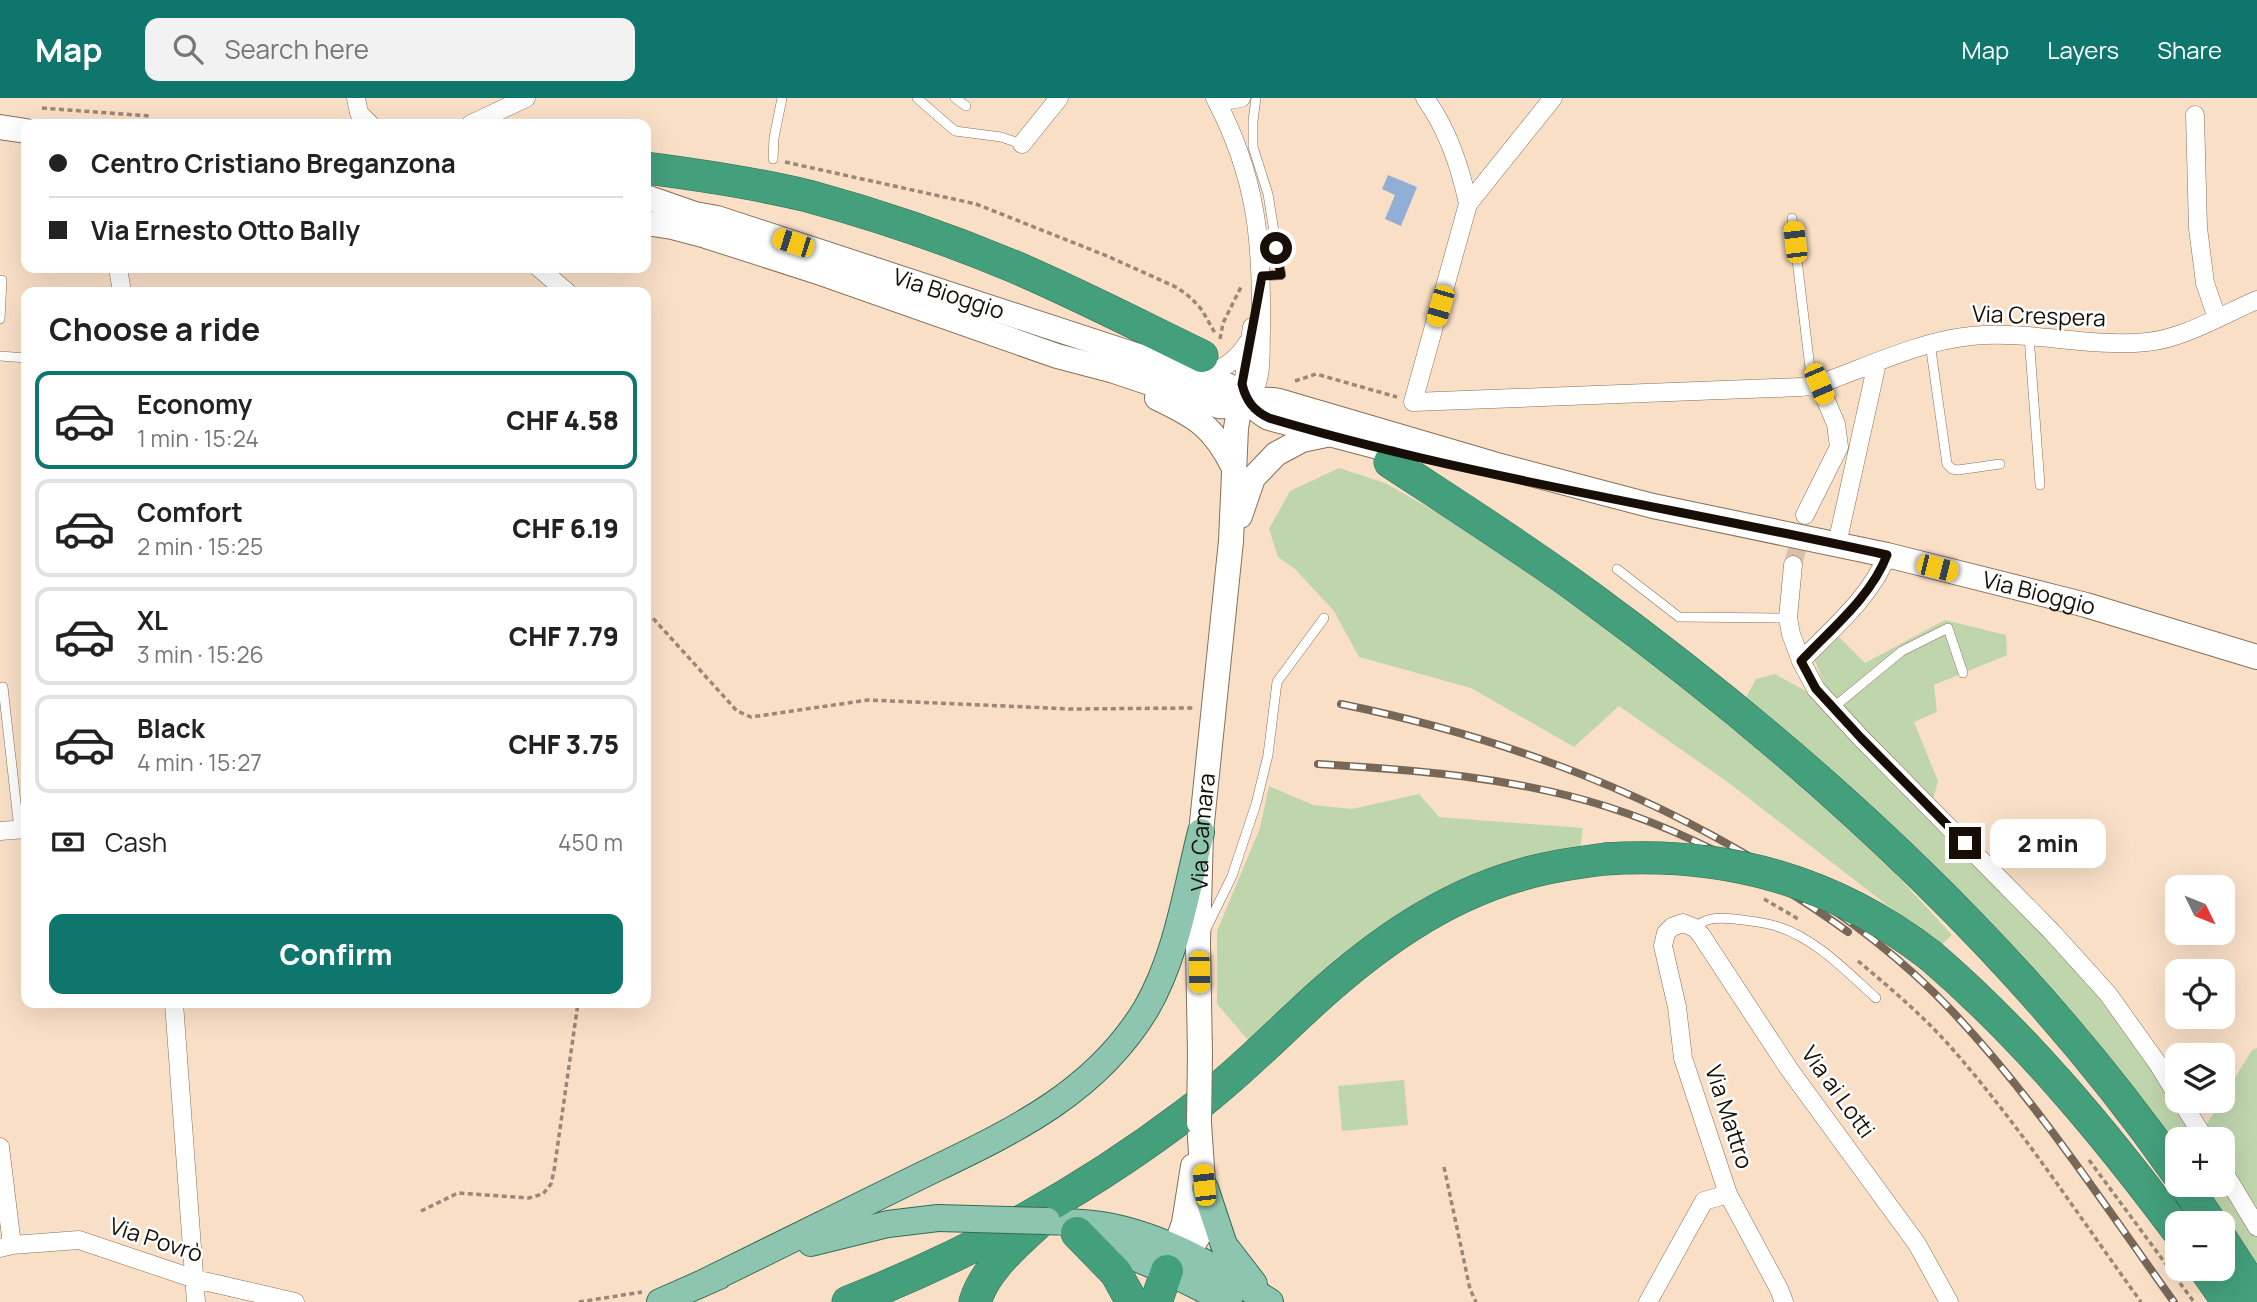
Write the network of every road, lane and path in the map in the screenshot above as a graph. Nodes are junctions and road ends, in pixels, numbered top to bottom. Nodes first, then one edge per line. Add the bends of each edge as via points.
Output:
1 (356, 98) edge
2 (526, 98) edge
3 (782, 98) edge
4 (917, 98) edge
5 (955, 98) edge
6 (1059, 98) edge
7 (1241, 98) edge
8 (1256, 98) edge
9 (1425, 98) edge
10 (1553, 98) edge
11 (1216, 100) edge
12 (966, 106) dead end
13 (41, 108) dead end
14 (149, 116) dead end
15 (2194, 116) dead end
16 (365, 119) edge
17 (482, 119) edge
18 (0, 127) edge
19 (21, 130) edge
20 (21, 137) edge
21 (0, 138) edge
22 (1022, 144) joint
23 (773, 159) dead end
24 (651, 169) edge
25 (651, 199) edge
26 (1468, 204) junction
27 (1792, 218) dead end
28 (651, 224) edge
29 (545, 273) edge
30 (1253, 278) junction
31 (2, 280) dead end
32 (561, 287) edge
33 (2257, 300) edge
34 (2217, 318) junction
35 (0, 319) edge
36 (2029, 336) junction
37 (1250, 339) junction
38 (1930, 343) junction
39 (0, 356) edge
40 (1056, 356) junction
41 (21, 358) edge
42 (1206, 358) junction
43 (1877, 363) junction
44 (1295, 381) dead end
45 (1815, 385) junction
46 (1248, 401) junction
47 (1413, 402) junction
48 (1327, 435) junction
49 (1390, 462) dead end
50 (2000, 464) dead end
51 (1234, 468) junction
52 (2040, 485) dead end
53 (1653, 506) junction
54 (1805, 515) tunnel mouth
55 (1231, 541) junction
56 (1837, 544) junction
57 (1887, 555) junction
58 (1793, 565) tunnel mouth
59 (1617, 569) dead end
60 (651, 616) edge
61 (1324, 618) dead end
62 (1788, 618) junction
63 (2257, 657) edge
64 (1801, 661) junction
65 (1963, 673) dead end
66 (3, 687) dead end
67 (1834, 707) junction
68 (1199, 708) dead end
69 (21, 815) edge
70 (21, 829) edge
71 (0, 831) edge
72 (1201, 832) junction
73 (1754, 894) dead end
74 (1806, 924) dead end
75 (1686, 926) junction
76 (1198, 944) junction
77 (1852, 956) dead end
78 (1876, 998) dead end
79 (174, 1008) edge
80 (577, 1008) edge
81 (2165, 1075) edge
82 (1199, 1123) junction
83 (0, 1147) edge
84 (2083, 1153) dead end
85 (2165, 1157) edge
86 (1444, 1167) dead end
87 (1205, 1188) junction
88 (2235, 1191) edge
89 (1728, 1194) junction
90 (1066, 1195) junction
91 (421, 1211) dead end
92 (2165, 1215) edge
93 (1047, 1221) junction
94 (2257, 1227) edge
95 (1077, 1233) junction
96 (6, 1247) edge
97 (1177, 1257) junction
98 (2235, 1260) edge
99 (195, 1279) junction
100 (2213, 1281) edge
101 (705, 1282) junction
102 (2257, 1294) edge
103 (1649, 1301) edge
104 (196, 1302) edge
105 (295, 1302) edge
106 (660, 1302) edge
107 (848, 1302) edge
108 (975, 1302) edge
109 (1132, 1302) edge
110 (1156, 1302) edge
111 (1229, 1302) edge
112 (1271, 1302) edge
113 (1476, 1302) edge
114 (1784, 1302) edge
115 (1949, 1302) edge
116 (2141, 1302) edge
117 (2194, 1302) edge
118 (2228, 1302) edge

1 - 16 street
2 - 17 street
3 - 23 lane
4 - 22 lane via 955,131
5 - 12 lane
6 - 22 street
7 - 11 street
8 - 30 lane via 1252,147 1268,194 1281,275
9 - 26 street via 1451,145
10 - 26 street
11 - 30 street, Via Camara via 1253,197 1258,229
13 - 14 path
15 - 34 street via 2198,228 2205,283
18 - 19 main road
20 - 21 main road
24 - 42 highway via 806,196 932,234 1070,291
25 - 42 main road, Via Bioggio
26 - 47 street
27 - 45 lane
28 - 40 main road, Via Bioggio via 816,271
29 - 32 street
30 - 37 street, Via Camara
30 - 42 path
30 - 46 street, Via Camara via 1259,381
31 - 35 lane
33 - 34 street, Via Crespera
34 - 36 street, Via Crespera via 2150,342
36 - 38 street, Via Crespera via 1969,336
36 - 52 lane
37 - 42 street via 1242,352 1215,372
37 - 46 street, Via Camara via 1242,384
38 - 43 street, Via Crespera
38 - 50 lane via 1947,464 1958,470
39 - 41 lane
40 - 46 main road, Via Bioggio via 1219,406
40 - 51 main road via 1195,418 1218,439
42 - 46 main road, Via Bioggio via 1227,385
43 - 45 street, Via Crespera
43 - 56 street
44 - 47 path via 1316,374
45 - 47 street, Via Crespera
45 - 54 street via 1836,424 1839,447
46 - 48 main road, Via Bioggio via 1269,418
46 - 51 main road, Via Camara via 1238,416
46 - 53 main road, Via Bioggio via 1279,401
46 - 55 main road, Via Camara via 1252,423
48 - 53 main road, Via Bioggio
48 - 55 main road via 1292,444 1253,478
49 - 85 highway via 1598,603 1720,697 1832,793 1936,891 2047,1007
51 - 55 main road, Via Camara
53 - 56 main road, Via Bioggio
55 - 72 main road, Via Camara
56 - 57 main road, Via Bioggio
57 - 63 main road, Via Bioggio via 2087,605
57 - 64 street via 1867,591
58 - 62 street
59 - 62 lane via 1679,617
60 - 68 path via 737,711 751,717 868,700 1071,709
61 - 76 lane via 1277,682 1268,755 1256,804 1232,877
62 - 64 street
64 - 67 street via 1816,689
65 - 67 lane via 1948,628 1902,651
66 - 69 lane
67 - 81 street via 2099,984
70 - 71 street
72 - 76 main road, Via Camara
72 - 101 main road via 1160,979 1127,1038 1090,1077 1049,1110
73 - 74 path
75 - 78 lane via 1716,918 1780,927 1826,954
75 - 89 street, Via Mattro via 1666,933 1663,946 1683,1058
75 - 115 street, Via ai Lotti via 1702,935 1789,1069 1905,1226
76 - 82 main road, Via Camara, bridge
77 - 116 path via 1909,1004 1996,1101
79 - 99 street
80 - 91 path via 551,1184 542,1194 529,1198 458,1193
82 - 87 main road, Via Camara
82 - 97 main road, Via Camara
83 - 96 street
84 - 117 path
86 - 113 path
87 - 97 main road, Via Camara via 1202,1230
87 - 112 main road via 1224,1245
88 - 94 street
89 - 103 street, Via Mattro via 1704,1201
89 - 114 street
90 - 92 highway, bridge via 1208,1097 1321,994 1412,924 1516,876 1573,863 1639,857 1734,865 1790,879 1850,904 1901,934 1998,1017
90 - 107 highway via 965,1251
90 - 108 highway via 993,1268
93 - 95 main road
93 - 97 main road via 1130,1232
93 - 101 main road, bridge via 938,1218 888,1224 766,1258
95 - 97 main road
95 - 109 highway via 1116,1273
96 - 99 street, Via Povrò via 79,1240
97 - 110 highway
97 - 111 main road
97 - 112 main road via 1230,1276
98 - 102 highway
99 - 104 street
99 - 105 street, Via Povrò
100 - 118 highway
101 - 106 main road

